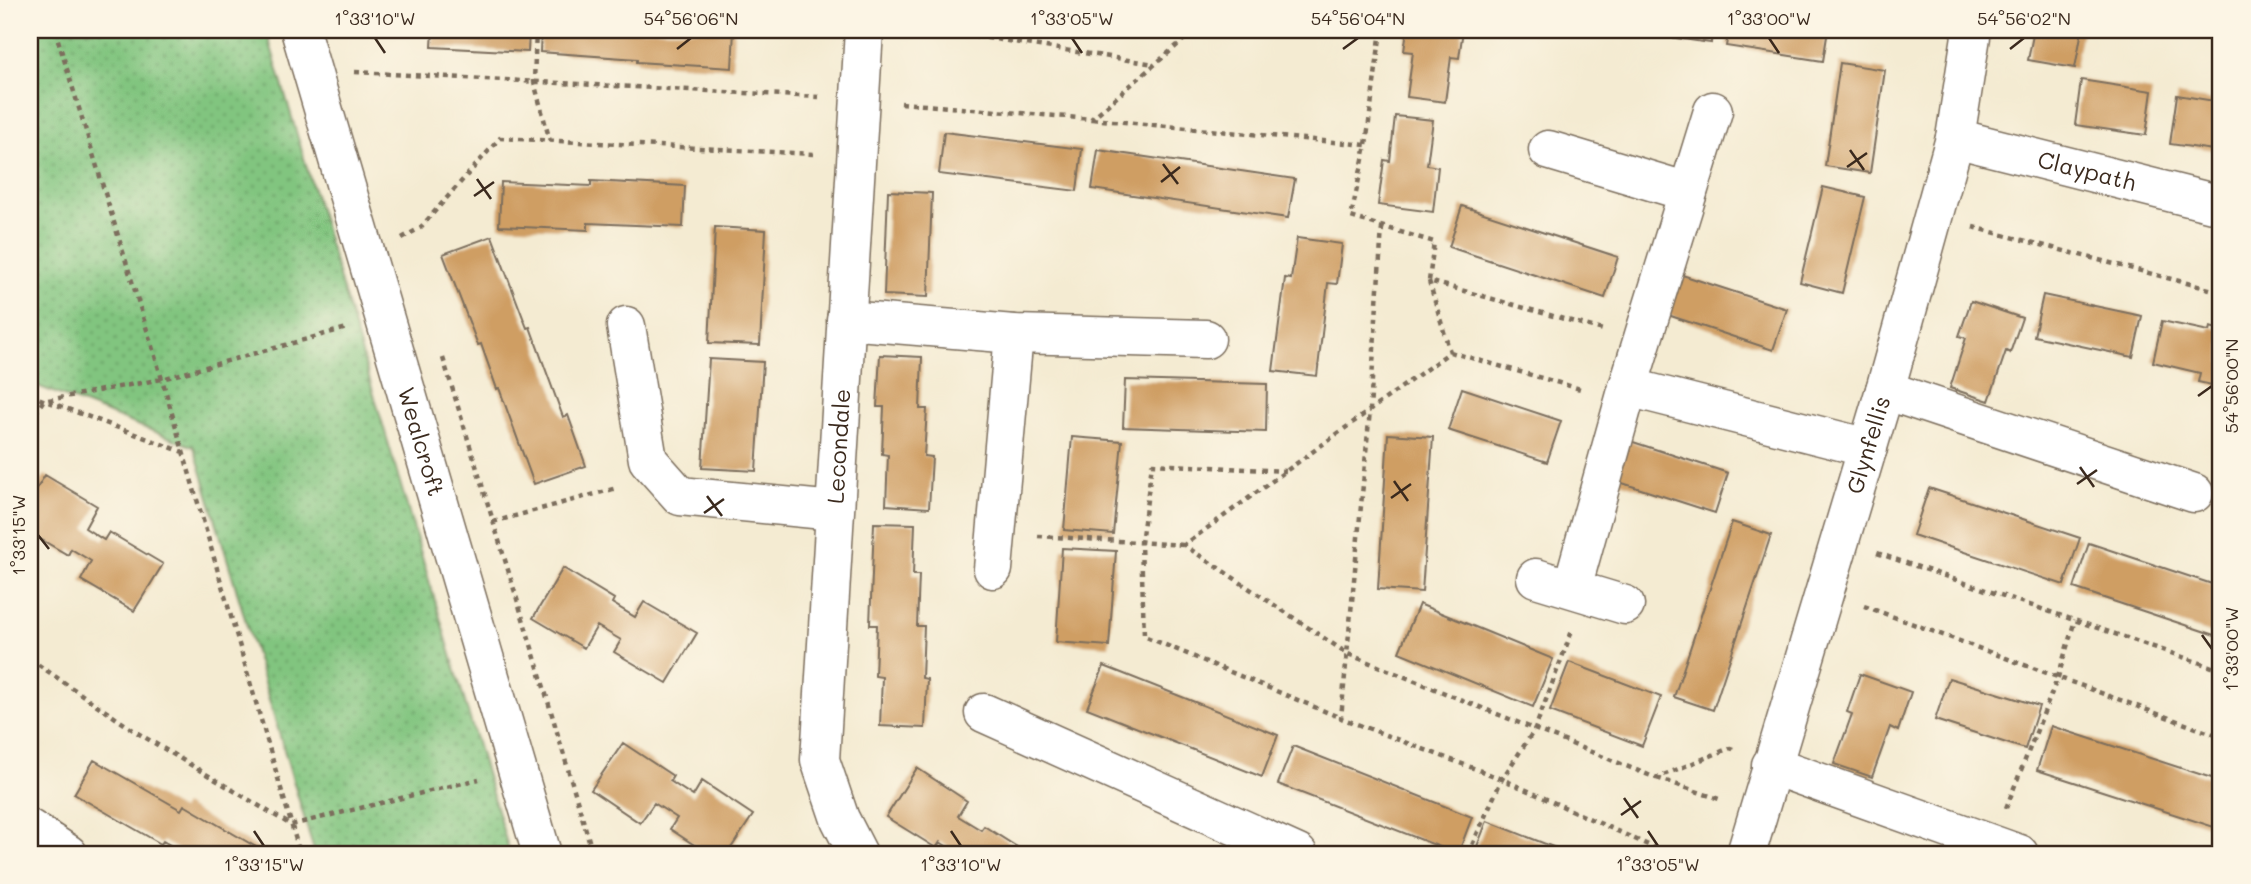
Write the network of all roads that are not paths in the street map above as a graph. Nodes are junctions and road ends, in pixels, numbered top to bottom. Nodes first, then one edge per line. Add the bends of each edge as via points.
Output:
1 (300, 30) edge
2 (864, 30) edge
3 (1972, 30) edge
4 (1713, 111) dead end
5 (1955, 138) junction
6 (1548, 150) dead end
7 (1688, 192) junction
8 (2221, 205) edge
9 (846, 320) junction
10 (626, 326) dead end
11 (1014, 334) junction
12 (1206, 339) dead end
13 (1885, 390) junction
14 (1626, 394) junction
15 (1868, 448) junction
16 (2194, 493) dead end
17 (834, 512) junction
18 (995, 551) road end
19 (1536, 578) dead end
20 (1579, 591) junction
21 (1625, 604) dead end
22 (984, 713) dead end
23 (1771, 765) junction
24 (30, 829) edge
25 (68, 854) edge
26 (542, 854) edge
27 (858, 854) edge
28 (1298, 854) edge
29 (1746, 854) edge
30 (2019, 854) edge

1 - 26 street, Wealcroft
2 - 9 street, Lecondale
3 - 5 street, Glynfellis
4 - 7 street
5 - 8 street, Claypath
5 - 13 street, Glynfellis
6 - 7 street
7 - 14 street
9 - 11 street
9 - 17 street, Lecondale
10 - 17 street via 648,460 680,496
11 - 12 street
11 - 18 street
13 - 15 street, Glynfellis
13 - 16 street
14 - 15 street
14 - 20 street
15 - 23 street, Glynfellis
17 - 27 street, Lecondale via 820,760 840,820
19 - 20 street
20 - 21 street
22 - 28 street
23 - 29 street, Glynfellis
23 - 30 street
24 - 25 street

